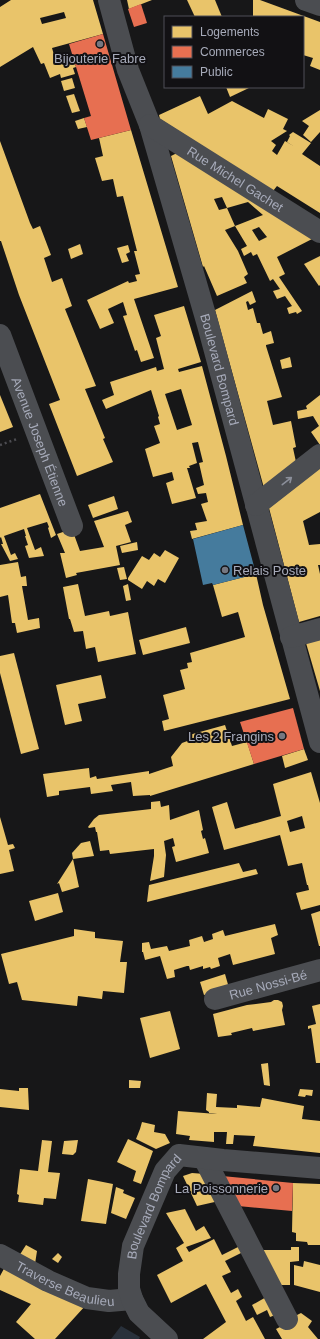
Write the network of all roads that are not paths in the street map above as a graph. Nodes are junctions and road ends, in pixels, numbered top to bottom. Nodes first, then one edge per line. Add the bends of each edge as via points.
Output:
1 (109, 0) edge
2 (306, 0) edge
3 (320, 5) edge
4 (150, 125) junction
5 (320, 232) edge
6 (0, 335) edge
7 (320, 455) edge
8 (256, 505) junction
9 (72, 526) dead end
10 (320, 629) edge
11 (291, 637) junction
12 (320, 742) edge
13 (320, 970) edge
14 (215, 999) dead end
15 (204, 1158) junction
16 (320, 1168) edge
17 (0, 1255) edge
18 (132, 1299) junction
19 (287, 1319) dead end
20 (156, 1335) edge

1 - 4 street, Boulevard Bompard via 128,70
2 - 3 street
4 - 5 street, Rue Michel Gachet
4 - 8 street, Boulevard Bompard via 232,410
6 - 9 street, Avenue Joseph Étienne
8 -> 7 street
8 - 11 street, Boulevard Bompard
10 - 11 street
11 - 12 street, Boulevard Bompard
13 - 14 street, Rue Nossi-Bé
15 - 16 street, Boulevard Bompard
15 - 18 street, Boulevard Bompard via 179,1155 165,1171 133,1246 129,1274
15 - 19 street
17 - 18 street, Traverse Beaulieu via 48,1281 87,1298 109,1301
18 - 20 street, Boulevard Bompard

